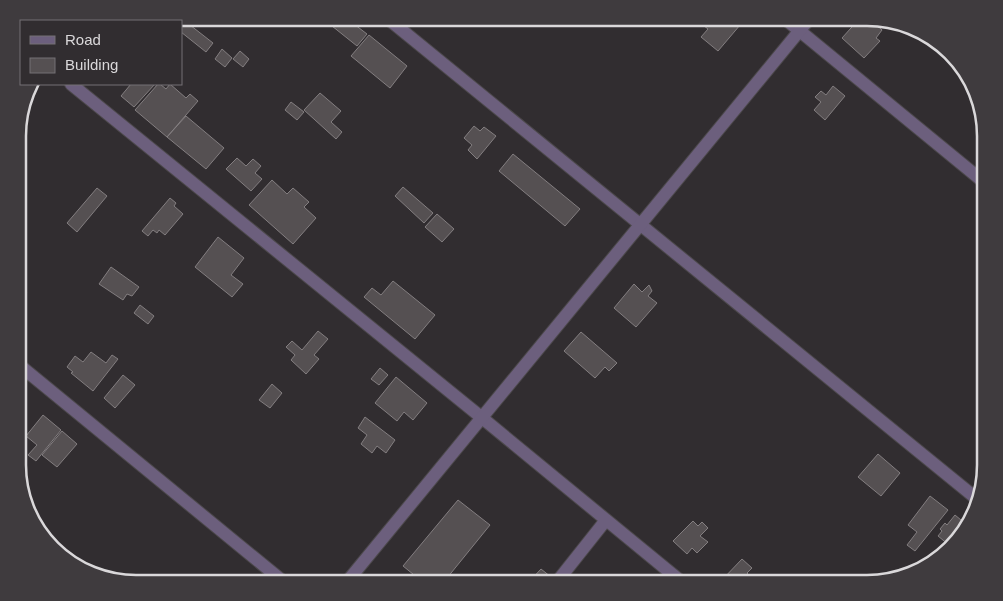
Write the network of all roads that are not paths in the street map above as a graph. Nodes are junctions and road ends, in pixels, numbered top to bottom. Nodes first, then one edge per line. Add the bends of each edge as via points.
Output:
1 (397, 26) edge
2 (794, 26) edge
3 (803, 26) edge
4 (799, 30) junction
5 (72, 85) edge
6 (977, 176) edge
7 (639, 224) junction
8 (26, 371) edge
9 (481, 417) junction
10 (972, 495) edge
11 (606, 520) junction
12 (274, 575) edge
13 (353, 575) edge
14 (562, 575) edge
15 (672, 575) edge

1 - 7 street
2 - 4 street
3 - 4 street
4 - 6 street
4 - 7 street
5 - 9 street
7 - 9 street
7 - 10 street
8 - 12 street
9 - 11 street
9 - 13 street
11 - 14 street
11 - 15 street

